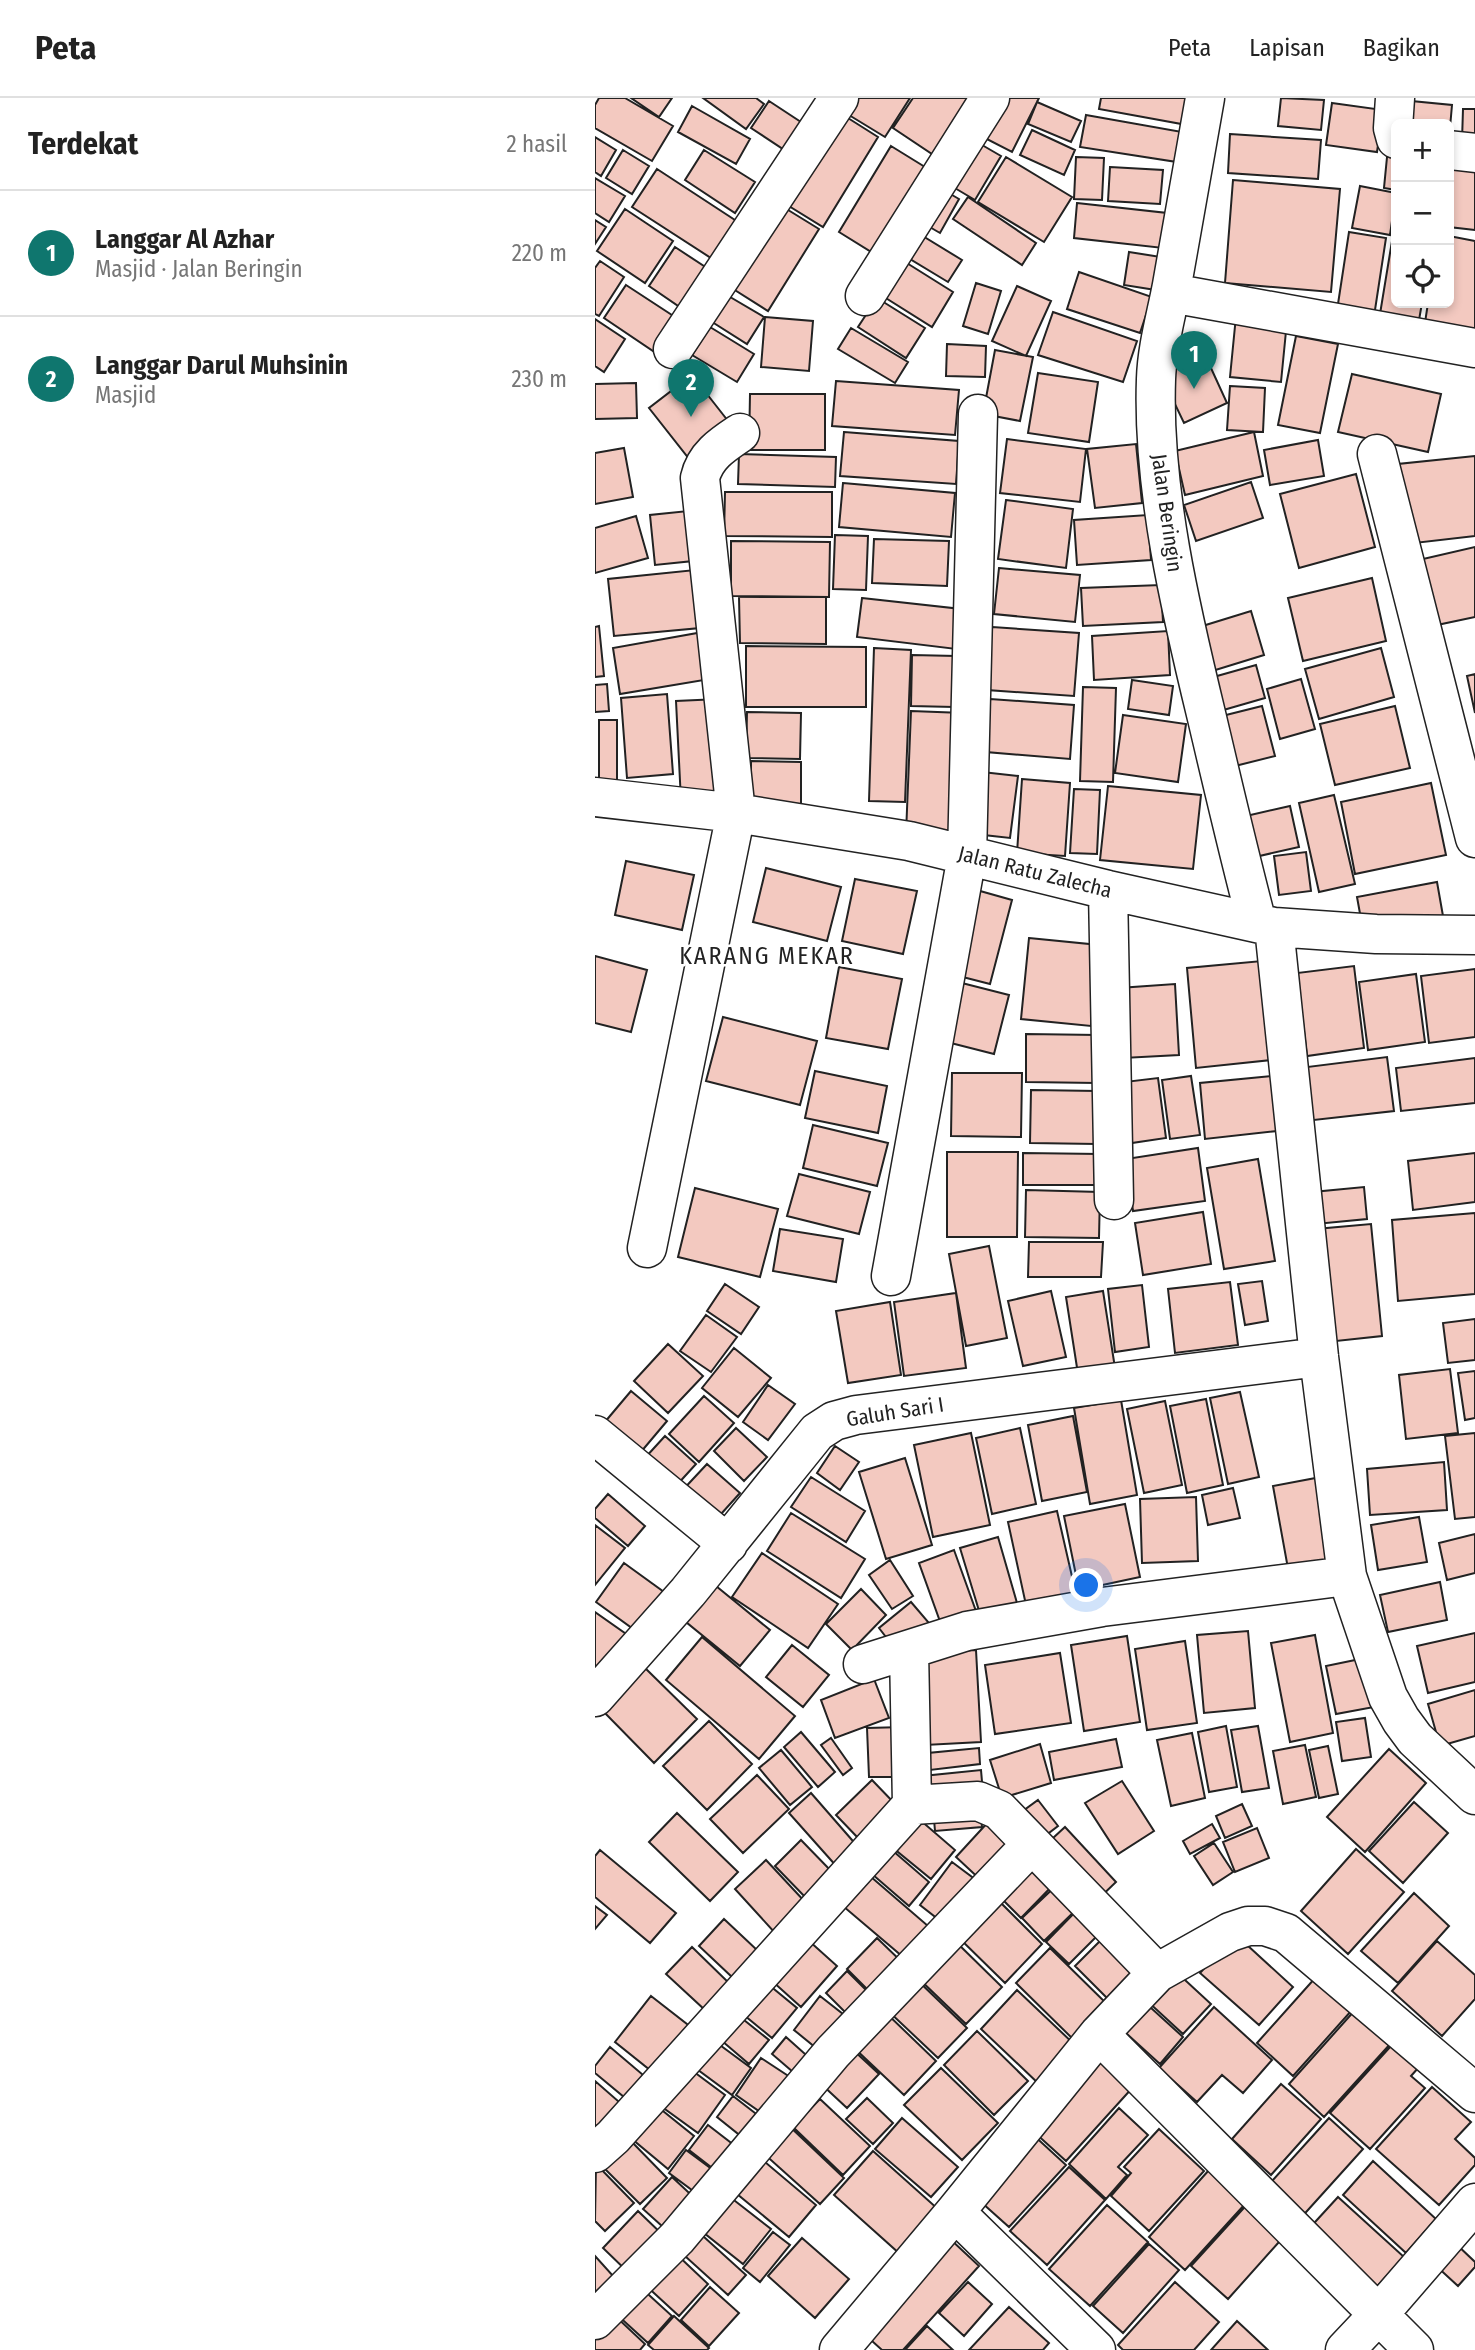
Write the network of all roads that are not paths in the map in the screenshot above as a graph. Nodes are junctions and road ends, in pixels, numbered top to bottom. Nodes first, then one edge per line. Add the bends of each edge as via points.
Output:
1 (839, 98) edge
2 (990, 98) edge
3 (1205, 98) edge
4 (1395, 98) edge
5 (1394, 119) edge
6 (1454, 150) edge
7 (1475, 153) edge
8 (1171, 293) junction
9 (865, 296) dead end
10 (1475, 348) edge
11 (673, 349) dead end
12 (978, 414) dead end
13 (740, 433) dead end
14 (1377, 454) dead end
15 (595, 797) edge
16 (736, 813) junction
17 (1475, 838) edge
18 (967, 856) junction
19 (1108, 890) junction
20 (1261, 918) junction
21 (1475, 935) edge
22 (1114, 1200) dead end
23 (647, 1248) dead end
24 (891, 1276) dead end
25 (1319, 1356) junction
26 (595, 1435) edge
27 (727, 1544) junction
28 (1346, 1576) junction
29 (908, 1650) junction
30 (863, 1664) dead end
31 (595, 1697) edge
32 (1475, 1795) edge
33 (912, 1805) junction
34 (1031, 1845) junction
35 (1157, 1973) junction
36 (1099, 2034) junction
37 (1475, 2093) edge
38 (595, 2153) edge
39 (1475, 2203) edge
40 (955, 2212) junction
41 (1378, 2315) junction
42 (595, 2320) edge
43 (839, 2350) edge
44 (1096, 2350) edge
45 (1345, 2350) edge
46 (1414, 2350) edge

1 - 11 street
2 - 9 street
3 - 8 street, Jalan Beringin
4 - 5 street
6 - 7 street
8 - 10 street
8 - 20 street, Jalan Beringin via 1162,326 1155,412 1169,538 1190,648
12 - 18 street
13 - 16 street via 706,461 701,478
14 - 17 street
15 - 16 street, Jalan Ratu Zalecha
16 - 18 street, Jalan Ratu Zalecha via 909,841
16 - 23 street
18 - 19 street, Jalan Ratu Zalecha
18 - 24 street
19 - 20 street, Jalan Ratu Zalecha
19 - 22 street
20 - 21 street, Jalan Ratu Zalecha via 1342,932
20 - 25 street, Jalan Beringin
25 - 27 street, Galuh Sari I via 834,1421 804,1446
25 - 28 street, Jalan Beringin
26 - 27 street
27 - 31 street, Galuh Sari I
28 - 29 street via 1102,1607 967,1631
28 - 32 street, Jalan Beringin via 1388,1697 1415,1739
29 - 30 street
29 - 33 street
33 - 34 street via 988,1804
33 - 38 street
34 - 35 street
34 - 42 street via 832,2052 677,2238
35 - 36 street
35 - 37 street via 1248,1926 1286,1933
36 - 40 street
36 - 41 street
39 - 41 street
40 - 43 street
40 - 44 street
41 - 45 street
41 - 46 street

